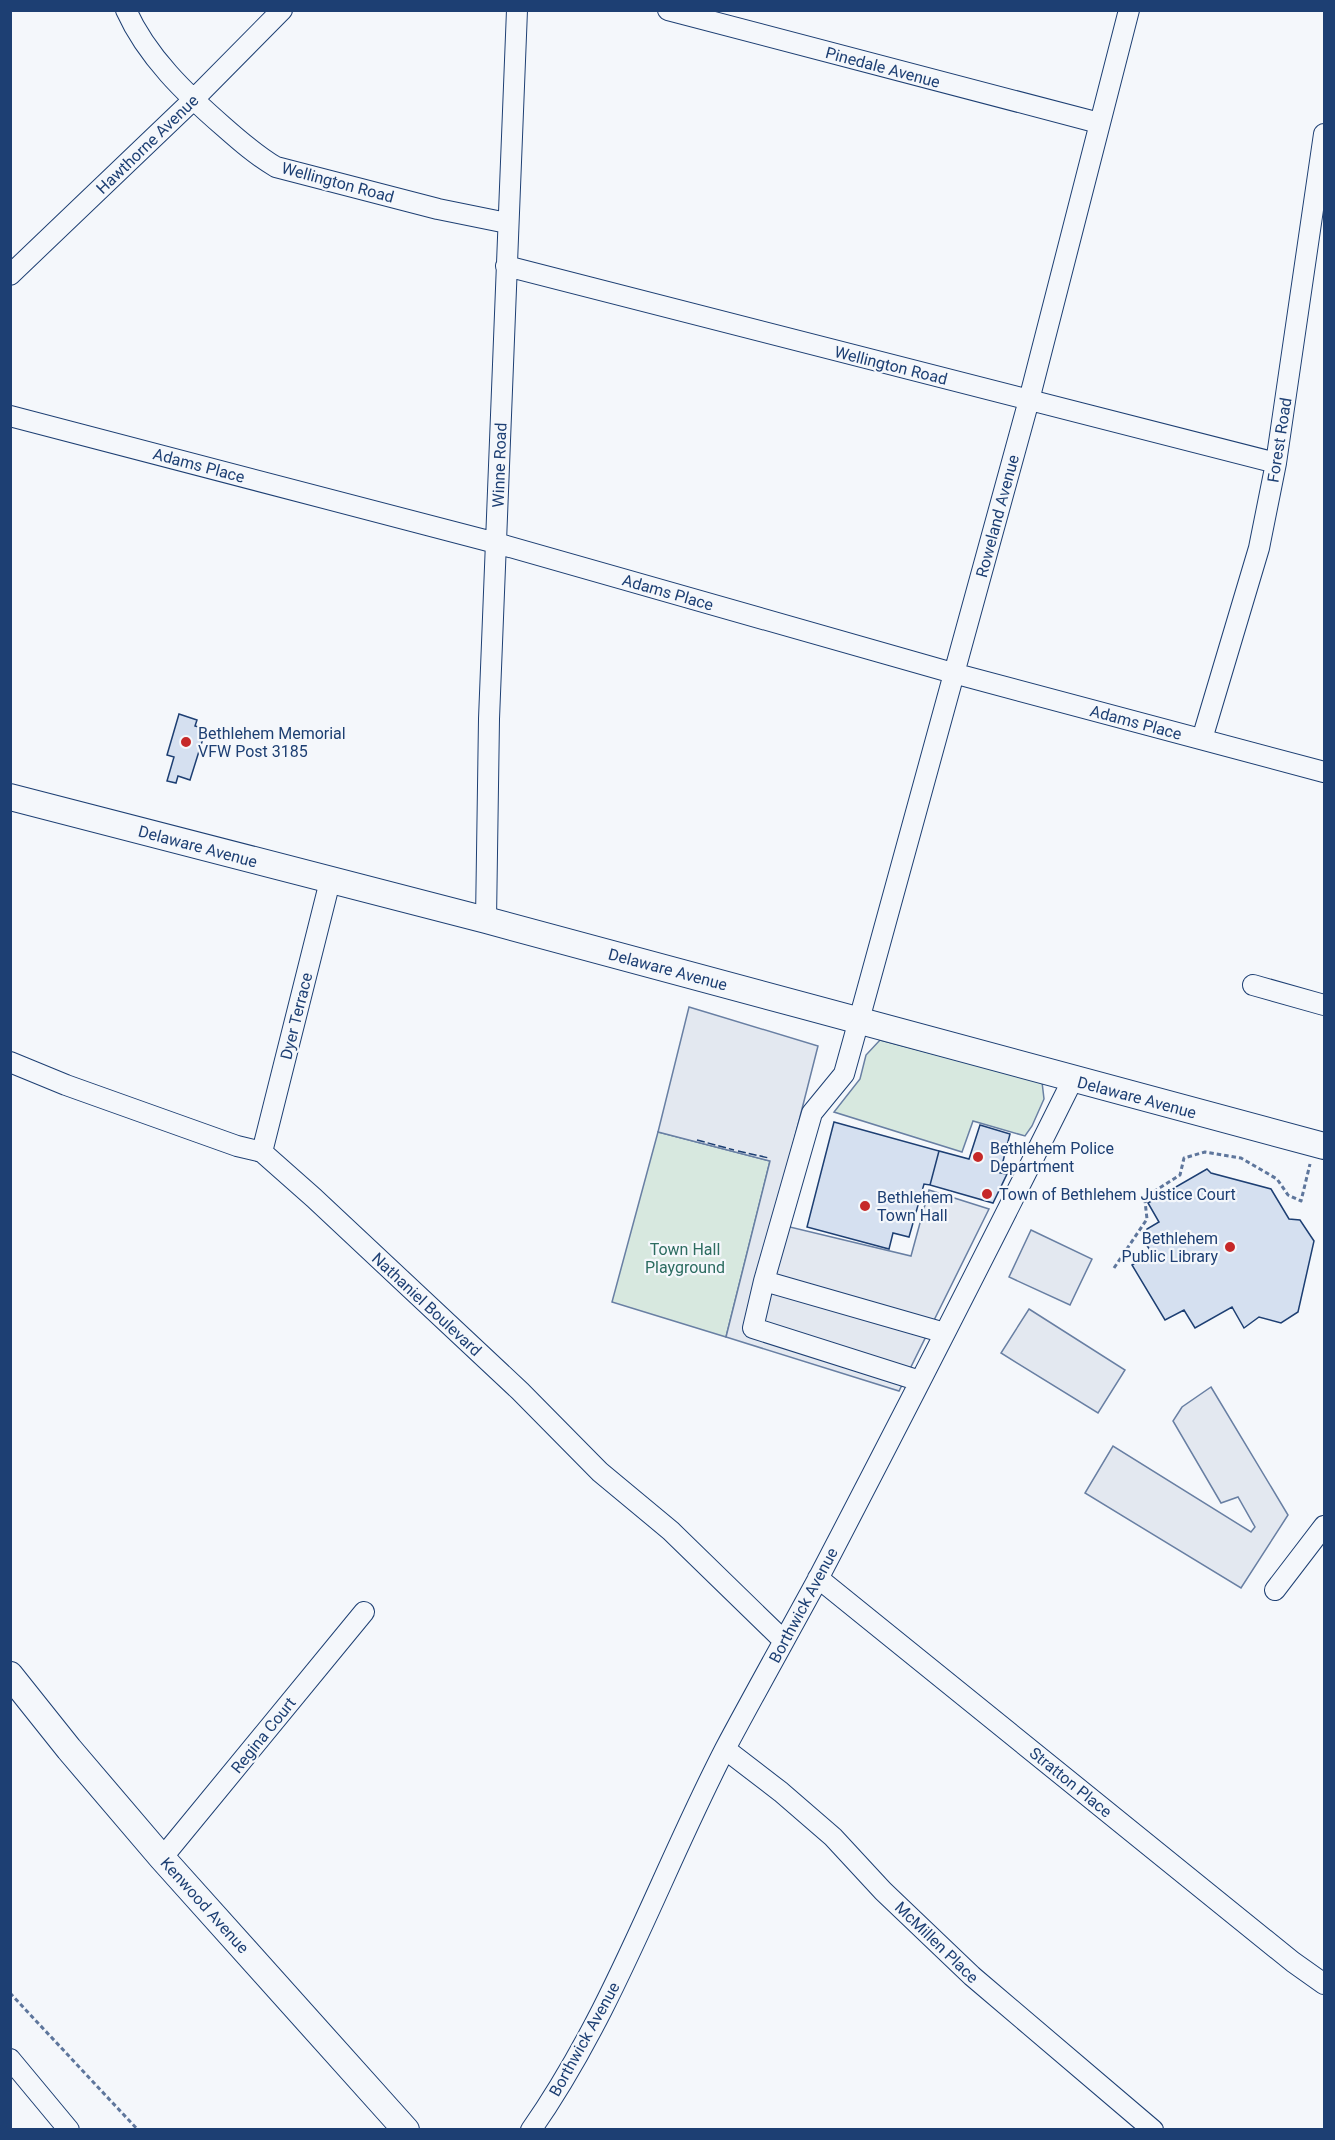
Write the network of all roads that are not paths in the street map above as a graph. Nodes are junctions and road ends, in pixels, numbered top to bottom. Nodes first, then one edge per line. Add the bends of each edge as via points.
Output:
1 (126, 10) edge
2 (282, 10) edge
3 (517, 10) edge
4 (668, 10) edge
5 (1129, 10) edge
6 (193, 100) junction
7 (1099, 123) junction
8 (1324, 134) edge
9 (507, 223) junction
10 (506, 266) junction
11 (10, 275) edge
12 (1029, 400) junction
13 (10, 416) edge
14 (1276, 463) junction
15 (496, 543) junction
16 (953, 673) junction
17 (1202, 739) junction
18 (1324, 772) edge
19 (10, 797) edge
20 (330, 881) junction
21 (486, 920) junction
22 (1253, 985) dead end
23 (1324, 1005) edge
24 (859, 1020) junction
25 (10, 1062) edge
26 (1073, 1080) junction
27 (262, 1152) junction
28 (1318, 1153) edge
29 (764, 1281) junction
30 (945, 1333) junction
31 (920, 1381) junction
32 (1324, 1526) edge
33 (818, 1578) junction
34 (1275, 1590) dead end
35 (364, 1611) dead end
36 (784, 1641) junction
37 (10, 1675) edge
38 (725, 1749) junction
39 (162, 1858) junction
40 (1324, 1984) edge
41 (10, 2059) edge
42 (69, 2130) edge
43 (406, 2130) edge
44 (531, 2130) edge
45 (1153, 2130) edge

1 - 6 street, Wellington Road via 145,45
2 - 6 street, Hawthorne Avenue
3 - 9 street, Winne Road
4 - 7 street, Pinedale Avenue
5 - 7 street, Roweland Avenue
6 - 9 street, Wellington Road via 276,167
6 - 11 street, Hawthorne Avenue
7 - 12 street, Roweland Avenue
8 - 14 street, Forest Road
9 - 10 street, Winne Road
10 - 12 street, Wellington Road
10 - 15 street, Winne Road
12 - 14 street, Wellington Road
12 - 16 street, Roweland Avenue
13 - 15 street, Adams Place
14 - 17 street, Forest Road via 1259,548
15 - 16 street, Adams Place
15 - 21 street, Winne Road
16 - 17 street, Adams Place
16 - 24 street, Roweland Avenue
17 - 18 street, Adams Place
19 - 20 main road, Delaware Avenue
20 - 21 main road, Delaware Avenue
20 - 27 street, Dyer Terrace
21 - 24 main road, Delaware Avenue
22 - 23 street
24 - 26 main road, Delaware Avenue
24 - 29 street, Roweland Avenue via 844,1074 812,1113
25 - 27 street, Nathaniel Boulevard via 194,1131
26 - 28 main road, Delaware Avenue
26 - 30 street, Borthwick Avenue
27 - 36 street, Nathaniel Boulevard via 511,1383 600,1472 671,1531
29 - 30 street
29 - 31 street, Roweland Avenue via 753,1328
30 - 31 street, Borthwick Avenue
31 - 33 street, Borthwick Avenue
32 - 34 street
33 - 36 street, Borthwick Avenue
33 - 40 street, Stratton Place
35 - 39 street, Regina Court
36 - 38 street, Borthwick Avenue
37 - 39 main road, Kenwood Avenue
38 - 44 street, Borthwick Avenue via 613,1988
38 - 45 street, McMillen Place via 833,1837 972,1976
39 - 43 main road, Kenwood Avenue
41 - 42 street

